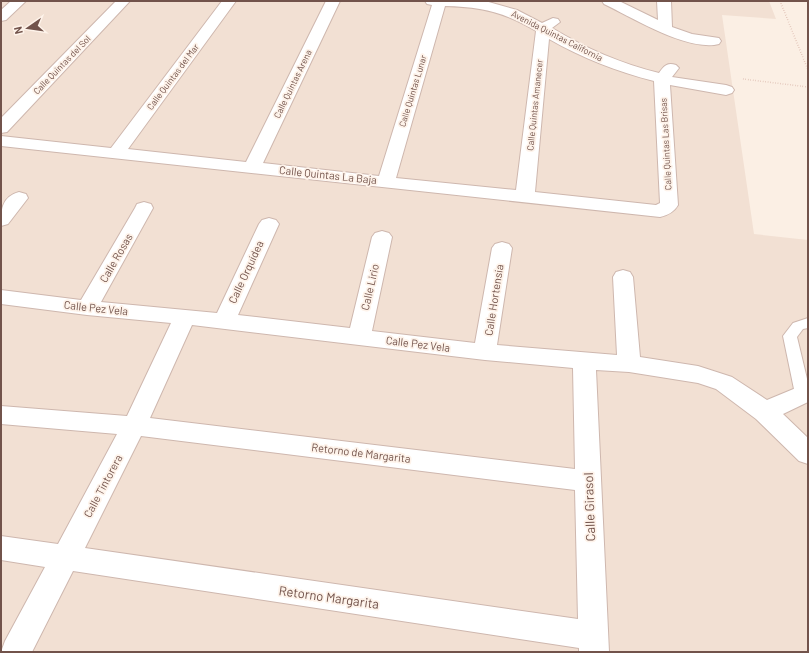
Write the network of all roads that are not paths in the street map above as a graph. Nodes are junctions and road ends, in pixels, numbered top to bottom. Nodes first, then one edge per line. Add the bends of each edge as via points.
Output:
1 (19, 1) edge
2 (123, 1) edge
3 (229, 1) edge
4 (333, 1) edge
5 (432, 1) edge
6 (440, 1) edge
7 (500, 1) edge
8 (609, 1) edge
9 (664, 1) edge
10 (484, 3) edge
11 (1, 17) edge
12 (555, 25) junction
13 (665, 28) junction
14 (714, 41) dead end
15 (606, 46) dead end
16 (666, 74) junction
17 (726, 84) road end
18 (1, 128) edge
19 (1, 141) edge
20 (116, 153) junction
21 (252, 168) junction
22 (386, 181) junction
23 (525, 196) junction
24 (19, 198) dead end
25 (144, 208) dead end
26 (655, 211) joint
27 (1, 220) edge
28 (268, 224) dead end
29 (382, 237) dead end
30 (502, 248) dead end
31 (623, 277) dead end
32 (1, 297) edge
33 (88, 308) junction
34 (184, 317) junction
35 (224, 321) junction
36 (808, 323) edge
37 (359, 337) junction
38 (485, 352) junction
39 (584, 361) junction
40 (629, 364) junction
41 (806, 393) edge
42 (765, 412) junction
43 (1, 415) edge
44 (134, 426) junction
45 (808, 454) edge
46 (589, 481) junction
47 (1, 548) edge
48 (65, 557) junction
49 (594, 644) edge
50 (16, 652) edge

1 - 11 street
2 - 18 street, Calle Quintas del Sol
3 - 20 street, Calle Quintas del Mar
4 - 21 street, Calle Quintas Arena
5 - 6 street, Avenida Quintas California
6 - 10 street, Avenida Quintas California
6 - 22 street, Calle Quintas Lunar
7 - 12 street, Avenida Quintas California via 533,10
8 - 13 street
9 - 13 street
10 - 12 street, Avenida Quintas California
12 - 16 street, Avenida Quintas California via 573,46 601,59
12 - 23 street, Calle Quintas Amanecer
13 - 14 street via 690,38
15 - 16 street, Avenida Quintas California
16 - 17 street, Avenida Quintas California
16 - 26 street, Calle Quintas Las Brisas via 670,205
19 - 20 street, Calle Quintas La Baja
20 - 21 street, Calle Quintas La Baja
21 - 22 street, Calle Quintas La Baja
22 - 23 street, Calle Quintas La Baja
23 - 26 street, Calle Quintas La Baja
24 - 27 street
25 - 33 street, Calle Rosas
28 - 35 street, Calle Orquídea
29 - 37 street, Calle Lirio
30 - 38 street, Calle Hortensia
31 - 40 street
32 - 33 street, Calle Pez Vela
33 - 34 street, Calle Pez Vela
34 - 35 street, Calle Pez Vela
34 - 44 street, Calle Tintorera
35 - 37 street, Calle Pez Vela
36 - 41 lane via 798,326 790,336
37 - 38 street, Calle Pez Vela
38 - 39 street, Calle Pez Vela
39 - 40 street, Calle Pez Vela
39 - 46 street, Calle Girasol
40 - 42 street, Calle Pez Vela via 724,383
41 - 42 street
42 - 45 street, Calle Pez Vela
43 - 44 street, Retorno de Margarita
44 - 46 street, Retorno de Margarita
44 - 48 street, Calle Tintorera
46 - 49 street, Calle Girasol
47 - 48 street, Retorno Margarita
48 - 49 street, Retorno Margarita
48 - 50 street, Calle Tintorera

